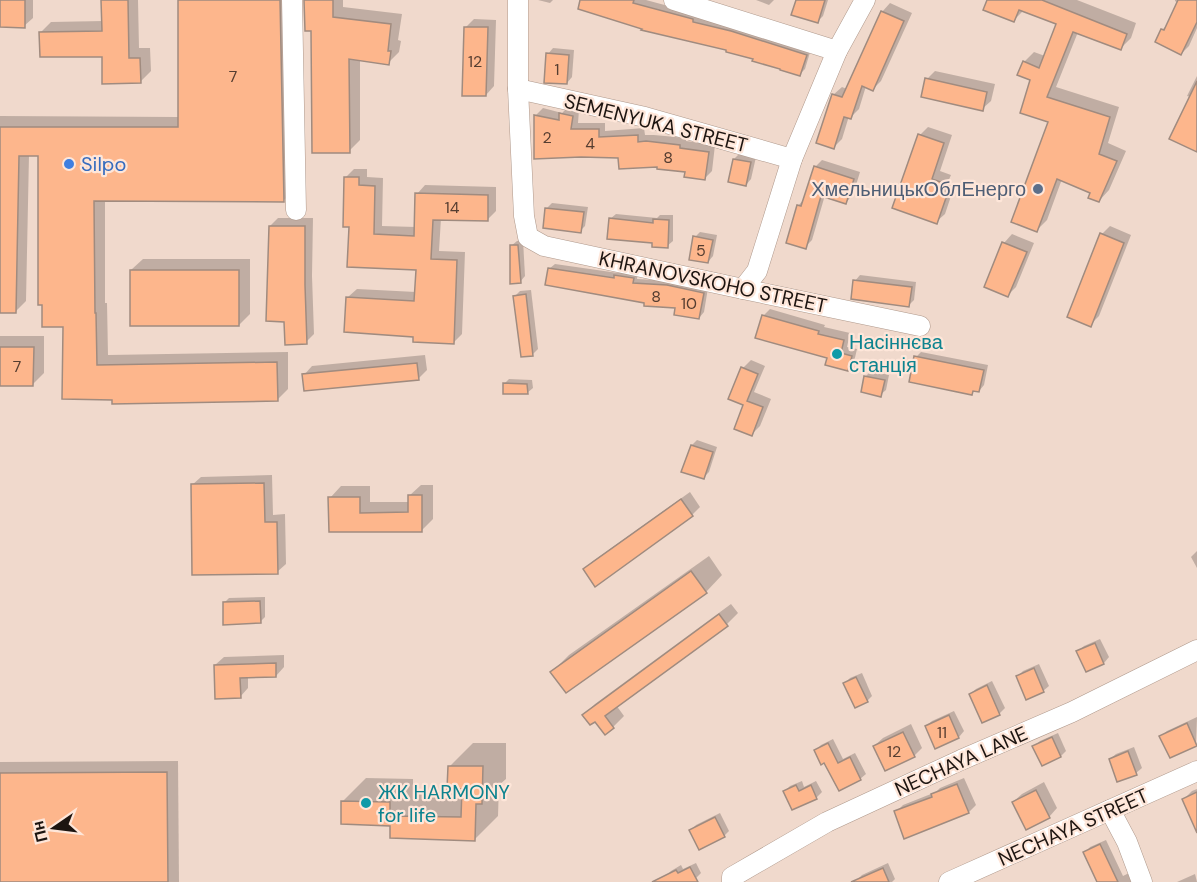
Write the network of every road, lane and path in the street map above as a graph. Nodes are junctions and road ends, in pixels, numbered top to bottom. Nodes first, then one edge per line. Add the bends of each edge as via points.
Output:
1 (292, 0) edge
2 (518, 0) edge
3 (674, 0) edge
4 (865, 0) edge
5 (837, 51) junction
6 (518, 89) junction
7 (792, 159) junction
8 (296, 210) dead end
9 (742, 290) junction
10 (920, 326) dead end
11 (1197, 650) edge
12 (1197, 771) edge
13 (1110, 810) junction
14 (732, 882) edge
15 (949, 882) edge
16 (1142, 882) edge

1 - 8 street
2 - 6 street
3 - 5 street
4 - 5 street
5 - 7 street
6 - 7 street, SEMENYUKA STREET via 645,117
6 - 9 street, KHRANOVSKOHO STREET via 528,237 544,246
7 - 9 street via 757,271
9 - 10 street, KHRANOVSKOHO STREET
11 - 14 street, NECHAYA LANE via 1072,712 827,822 732,877
12 - 13 street, NECHAYA STREET
13 - 15 street, NECHAYA STREET
13 - 16 street

